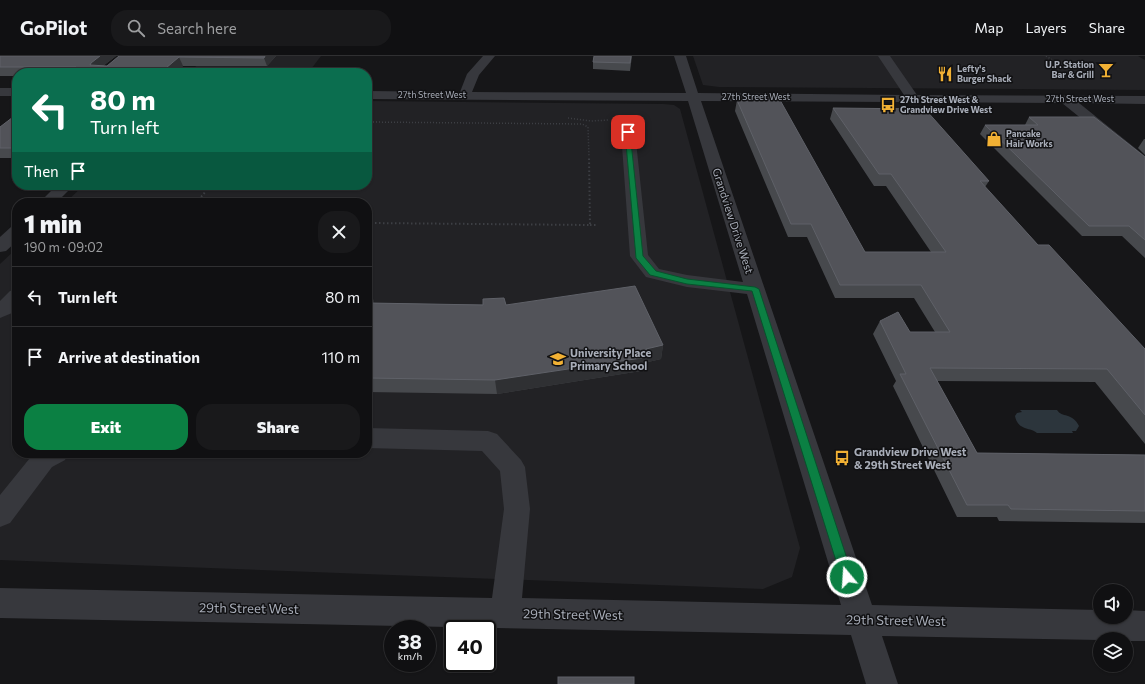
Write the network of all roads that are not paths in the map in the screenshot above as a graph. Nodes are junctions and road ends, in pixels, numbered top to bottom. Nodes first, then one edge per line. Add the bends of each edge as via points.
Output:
1 (489, 56) edge
2 (680, 56) edge
3 (884, 56) edge
4 (0, 92) edge
5 (12, 92) edge
6 (372, 95) edge
7 (465, 95) junction
8 (694, 97) junction
9 (913, 98) junction
10 (1065, 99) junction
11 (1145, 100) edge
12 (628, 132) dead end
13 (1145, 163) edge
14 (61, 190) edge
15 (52, 198) edge
16 (12, 236) edge
17 (0, 247) edge
18 (755, 289) junction
19 (12, 300) edge
20 (0, 311) edge
21 (372, 438) edge
22 (47, 458) edge
23 (0, 515) edge
24 (0, 603) edge
25 (506, 613) junction
26 (861, 620) junction
27 (1145, 626) edge
28 (882, 684) edge

1 - 7 street via 474,74
2 - 8 street, Grandview Drive West
3 - 9 street via 905,90
4 - 5 street
6 - 7 street, 27th Street West
7 - 8 street, 27th Street West
8 - 9 street, 27th Street West
8 - 18 street, Grandview Drive West
9 - 10 street, 27th Street West
10 - 11 street, 27th Street West
10 - 13 street
12 - 18 street via 639,256 653,273 687,281
14 - 15 street
16 - 17 street
18 - 26 street, Grandview Drive West
19 - 20 street
21 - 25 street via 488,441 512,467 517,509
22 - 23 street
24 - 25 street, 29th Street West
25 - 26 street, 29th Street West
26 - 27 street, 29th Street West
26 - 28 street, Grandview Drive West

